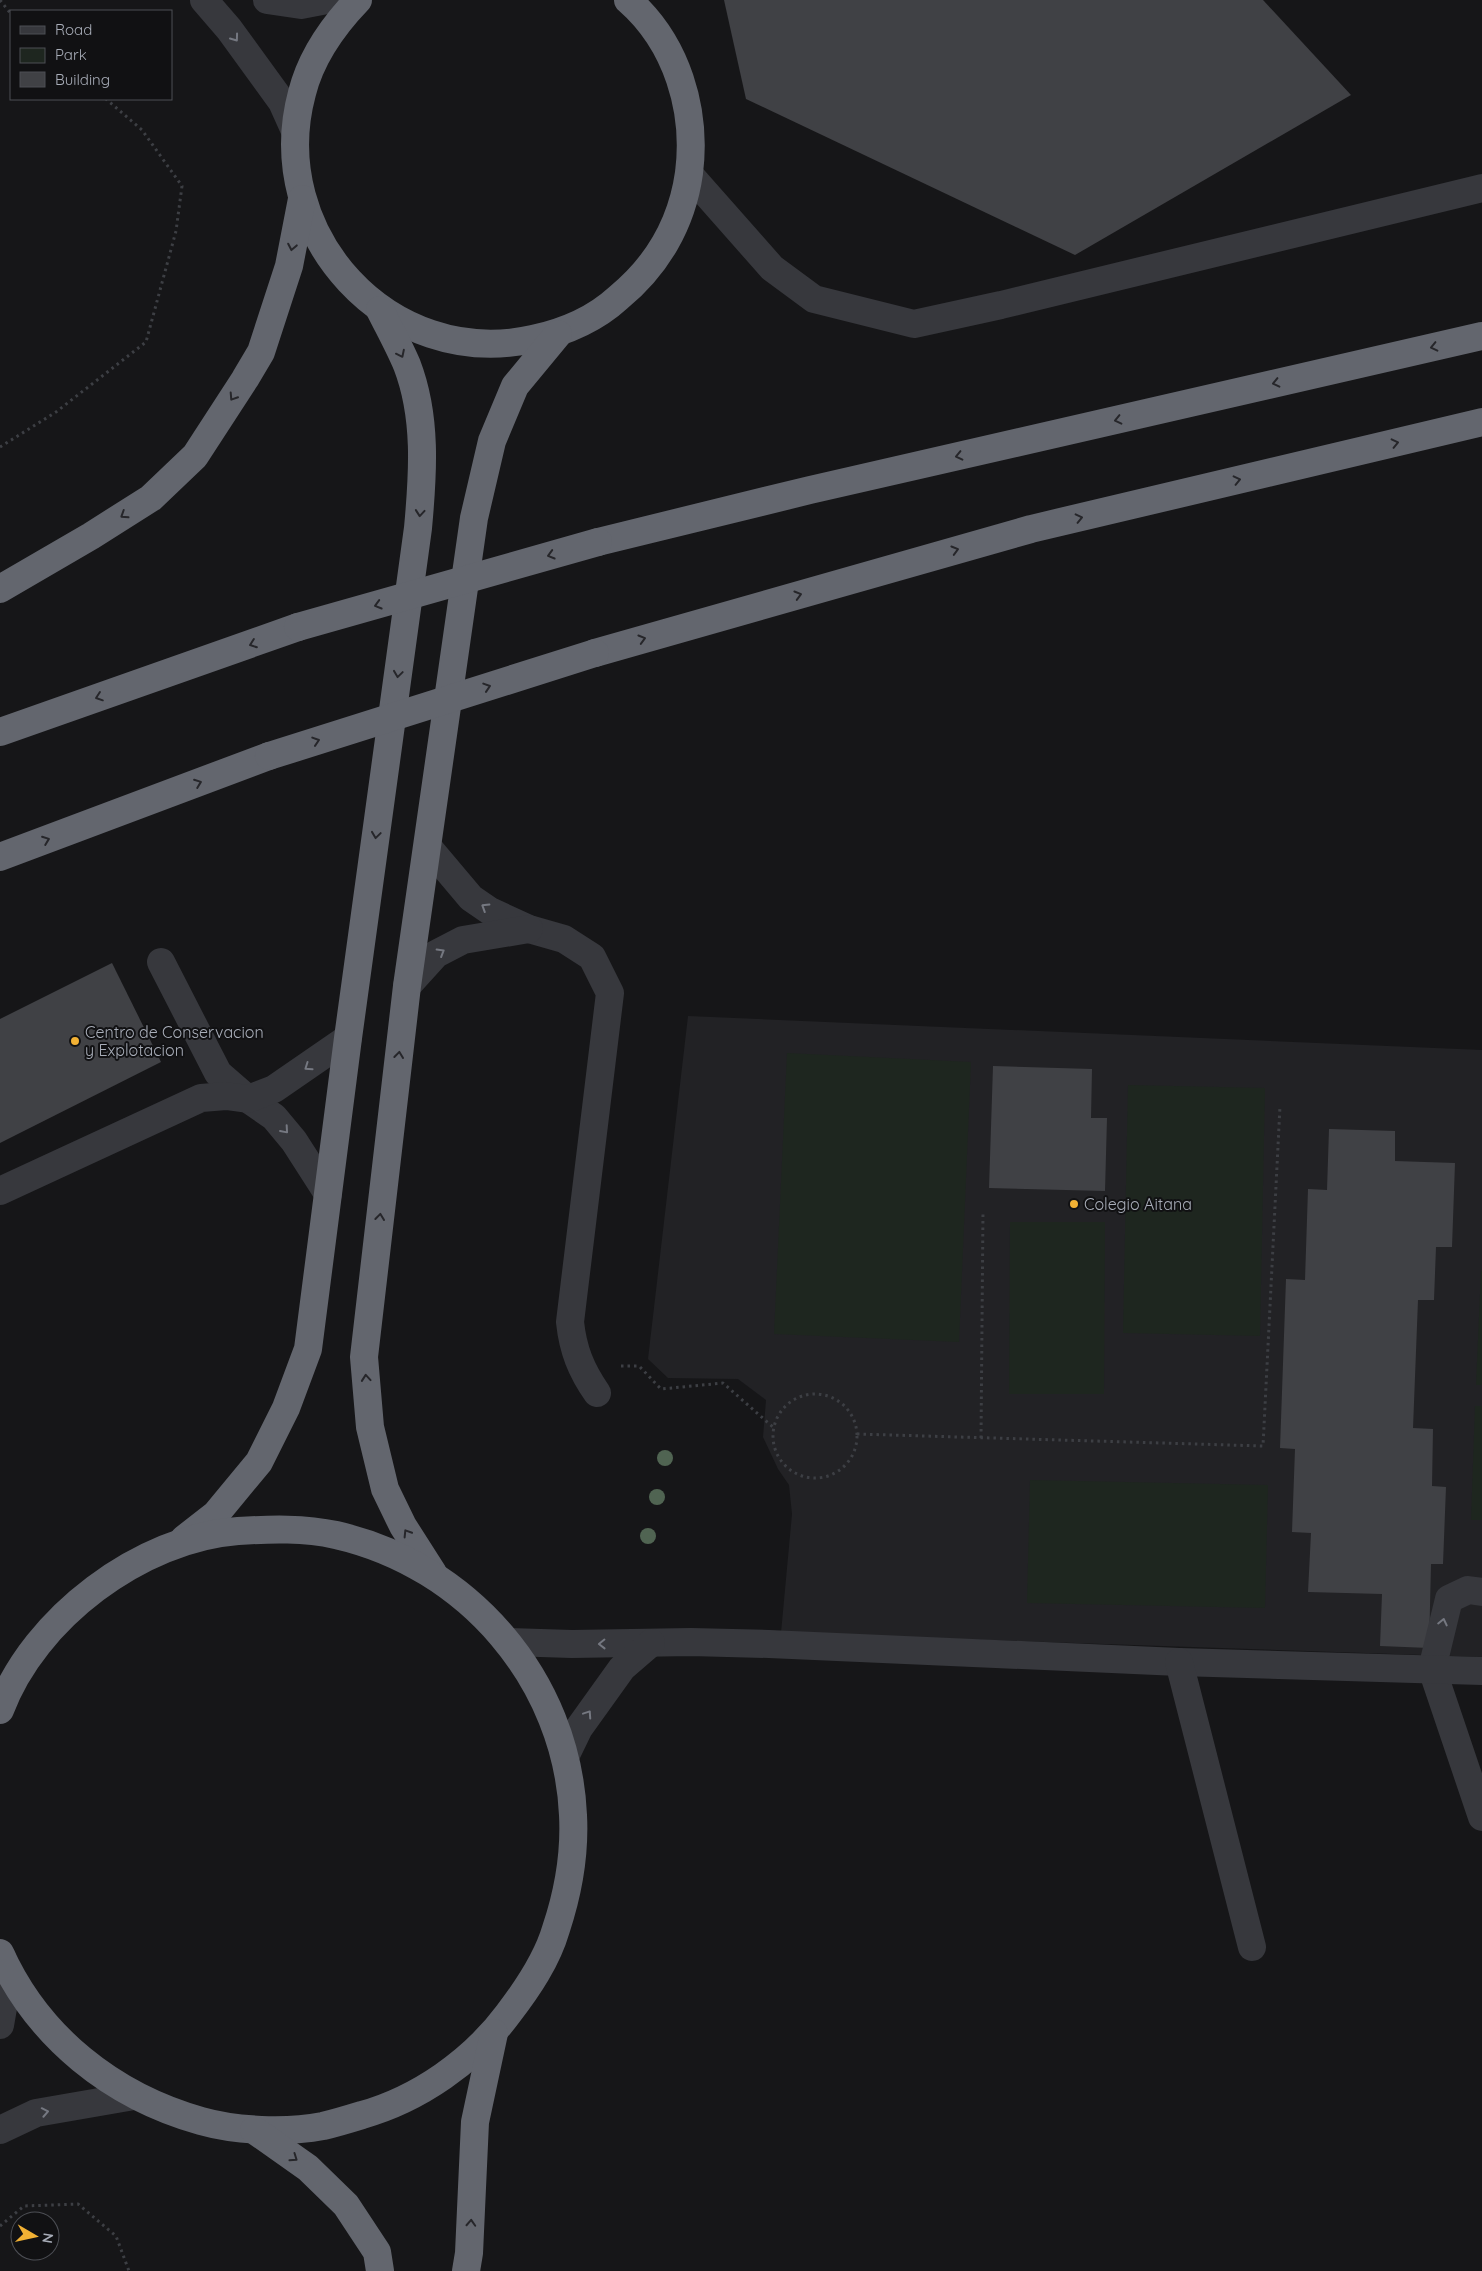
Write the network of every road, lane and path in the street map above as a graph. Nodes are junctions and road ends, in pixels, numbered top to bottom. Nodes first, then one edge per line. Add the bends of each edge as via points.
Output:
1 (0, 0) edge
2 (204, 0) edge
3 (267, 0) edge
4 (328, 0) edge
5 (358, 0) edge
6 (628, 0) edge
7 (10, 13) edge
8 (107, 100) edge
9 (295, 131) junction
10 (689, 174) junction
11 (1482, 188) edge
12 (302, 199) junction
13 (380, 310) junction
14 (558, 334) junction
15 (1482, 336) edge
16 (1482, 422) edge
17 (0, 447) edge
18 (0, 589) edge
19 (0, 732) edge
20 (428, 847) junction
21 (0, 857) edge
22 (529, 929) junction
23 (160, 962) dead end
24 (407, 986) junction
25 (348, 1038) junction
26 (248, 1099) junction
27 (1280, 1106) dead end
28 (0, 1191) edge
29 (328, 1194) junction
30 (983, 1211) dead end
31 (579, 1364) junction
32 (597, 1393) dead end
33 (774, 1428) junction
34 (857, 1434) junction
35 (981, 1438) junction
36 (177, 1544) junction
37 (433, 1574) junction
38 (1482, 1592) edge
39 (509, 1642) junction
40 (651, 1643) junction
41 (1179, 1662) junction
42 (1432, 1669) junction
43 (1482, 1671) edge
44 (2, 1701) edge
45 (565, 1757) junction
46 (1482, 1817) edge
47 (1252, 1947) dead end
48 (1, 1955) edge
49 (0, 2026) edge
50 (494, 2033) junction
51 (134, 2096) junction
52 (0, 2130) edge
53 (254, 2130) junction
54 (0, 2226) edge
55 (129, 2271) edge
56 (380, 2271) edge
57 (466, 2271) edge

1 - 7 path
2 -> 9 street via 282,102
3 - 4 street via 301,6
5 - 9 highway via 338,20 317,54 302,92
6 - 10 highway via 642,12 670,53 687,99 692,147
8 - 17 path via 142,130 182,186 176,231 146,342 56,412
9 - 12 highway via 296,166
10 - 11 street via 772,268 814,299 914,324
10 - 14 highway via 686,196 668,241 639,281 602,313
12 - 13 highway via 324,250 346,280
12 -> 18 highway via 289,266 261,352 195,456 150,498
13 - 14 highway via 421,332 467,343 512,344
13 -> 25 highway via 407,366 418,404 424,469
14 - 20 highway via 515,386 492,441 474,518
15 -> 19 highway, bridge via 810,490 598,542 298,627
21 -> 16 highway, bridge via 269,756 595,653 1031,529
22 -> 20 street via 490,911 471,898
20 - 24 highway
24 -> 22 street via 436,954 463,940
22 - 31 street via 564,939 592,957 610,993 570,1322 572,1344
23 - 26 street via 218,1073
37 -> 24 highway via 403,1526 385,1489 370,1427 364,1357
25 -> 26 street via 274,1089
25 - 29 highway
26 - 28 street via 226,1096 201,1098
26 -> 29 street via 274,1117 294,1141
27 - 35 path via 1263,1446
29 - 36 highway via 308,1349 286,1408 259,1462 216,1514
30 - 35 path
31 - 32 street
31 - 33 path via 639,1366 661,1389 722,1383
33 - 34 path via 779,1415 798,1397 826,1395 843,1404 854,1421
33 - 34 path via 778,1455 787,1467 812,1478 840,1470 856,1448
34 - 35 path
36 - 37 highway via 229,1532 282,1528 317,1532 386,1550
36 - 44 highway via 124,1569 76,1603 36,1646
37 - 39 highway via 474,1605
42 -> 38 street via 1449,1599 1468,1590
40 -> 39 street
39 - 45 highway via 533,1678 552,1716
40 - 41 street via 769,1644
45 -> 40 street via 579,1728 622,1668
41 - 42 street
41 - 47 street
42 - 43 street
42 - 46 street
45 - 50 highway via 573,1816 570,1875 556,1932 530,1985
48 - 49 street via 4,2002
48 - 51 highway via 26,2000 56,2037 93,2070
50 - 53 highway via 444,2077 385,2109 321,2127
57 -> 50 highway via 475,2122
52 -> 51 street via 36,2114
51 - 53 highway via 172,2113 212,2124
53 -> 56 highway via 308,2168 346,2205 377,2252
54 - 55 path via 24,2206 78,2204 116,2236

